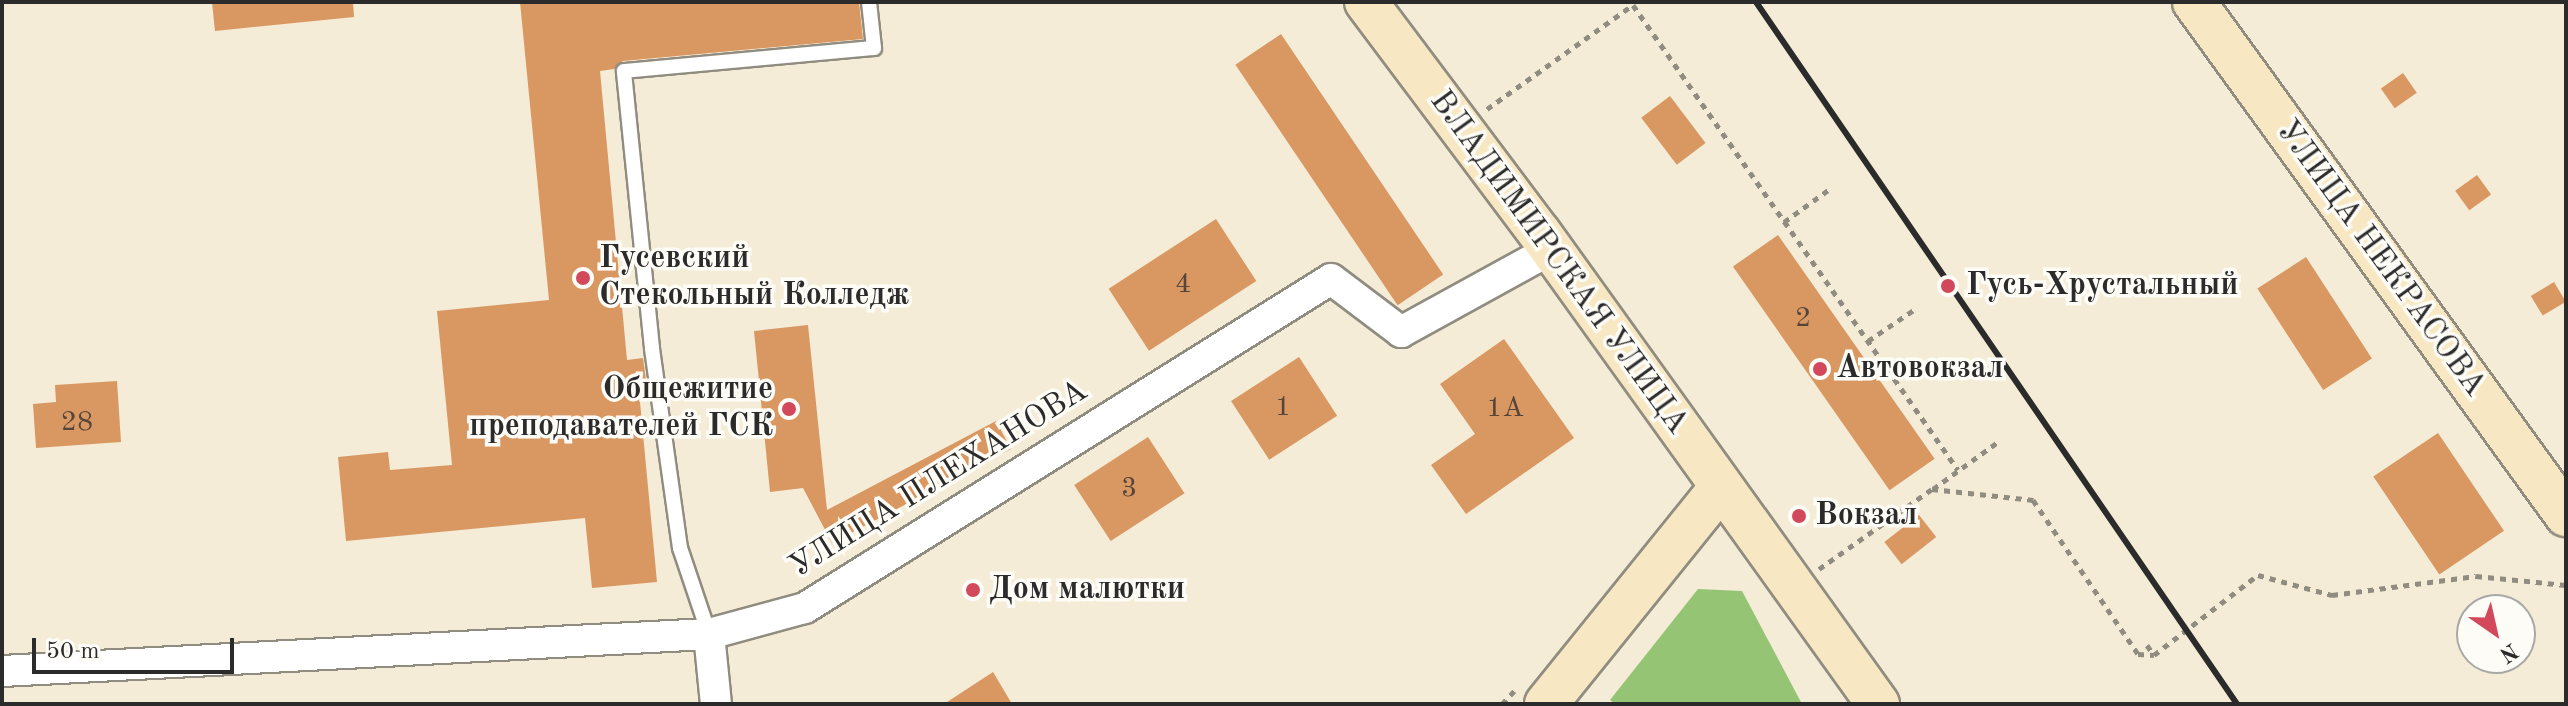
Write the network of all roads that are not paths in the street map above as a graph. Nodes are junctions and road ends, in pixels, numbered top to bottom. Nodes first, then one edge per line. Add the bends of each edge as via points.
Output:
1 (869, 2) edge
2 (1366, 2) edge
3 (2194, 2) edge
4 (1552, 249) junction
5 (1721, 487) junction
6 (2566, 515) edge
7 (709, 634) junction
8 (2, 671) edge
9 (716, 704) edge
10 (1546, 704) edge
11 (1878, 704) edge

1 - 7 lane via 874,48 624,71 652,348 680,548
2 - 4 street, ВЛАДИМИРСКАЯ УЛИЦА
3 - 6 street, УЛИЦА НЕКРАСОВА
4 - 5 street, ВЛАДИМИРСКАЯ УЛИЦА
4 - 7 street, УЛИЦА ПЛЕХАНОВА via 1401,332 1331,279 805,608
5 - 10 street
5 - 11 street, ВЛАДИМИРСКАЯ УЛИЦА
7 - 8 street, УЛИЦА ПЛЕХАНОВА
7 - 9 street

